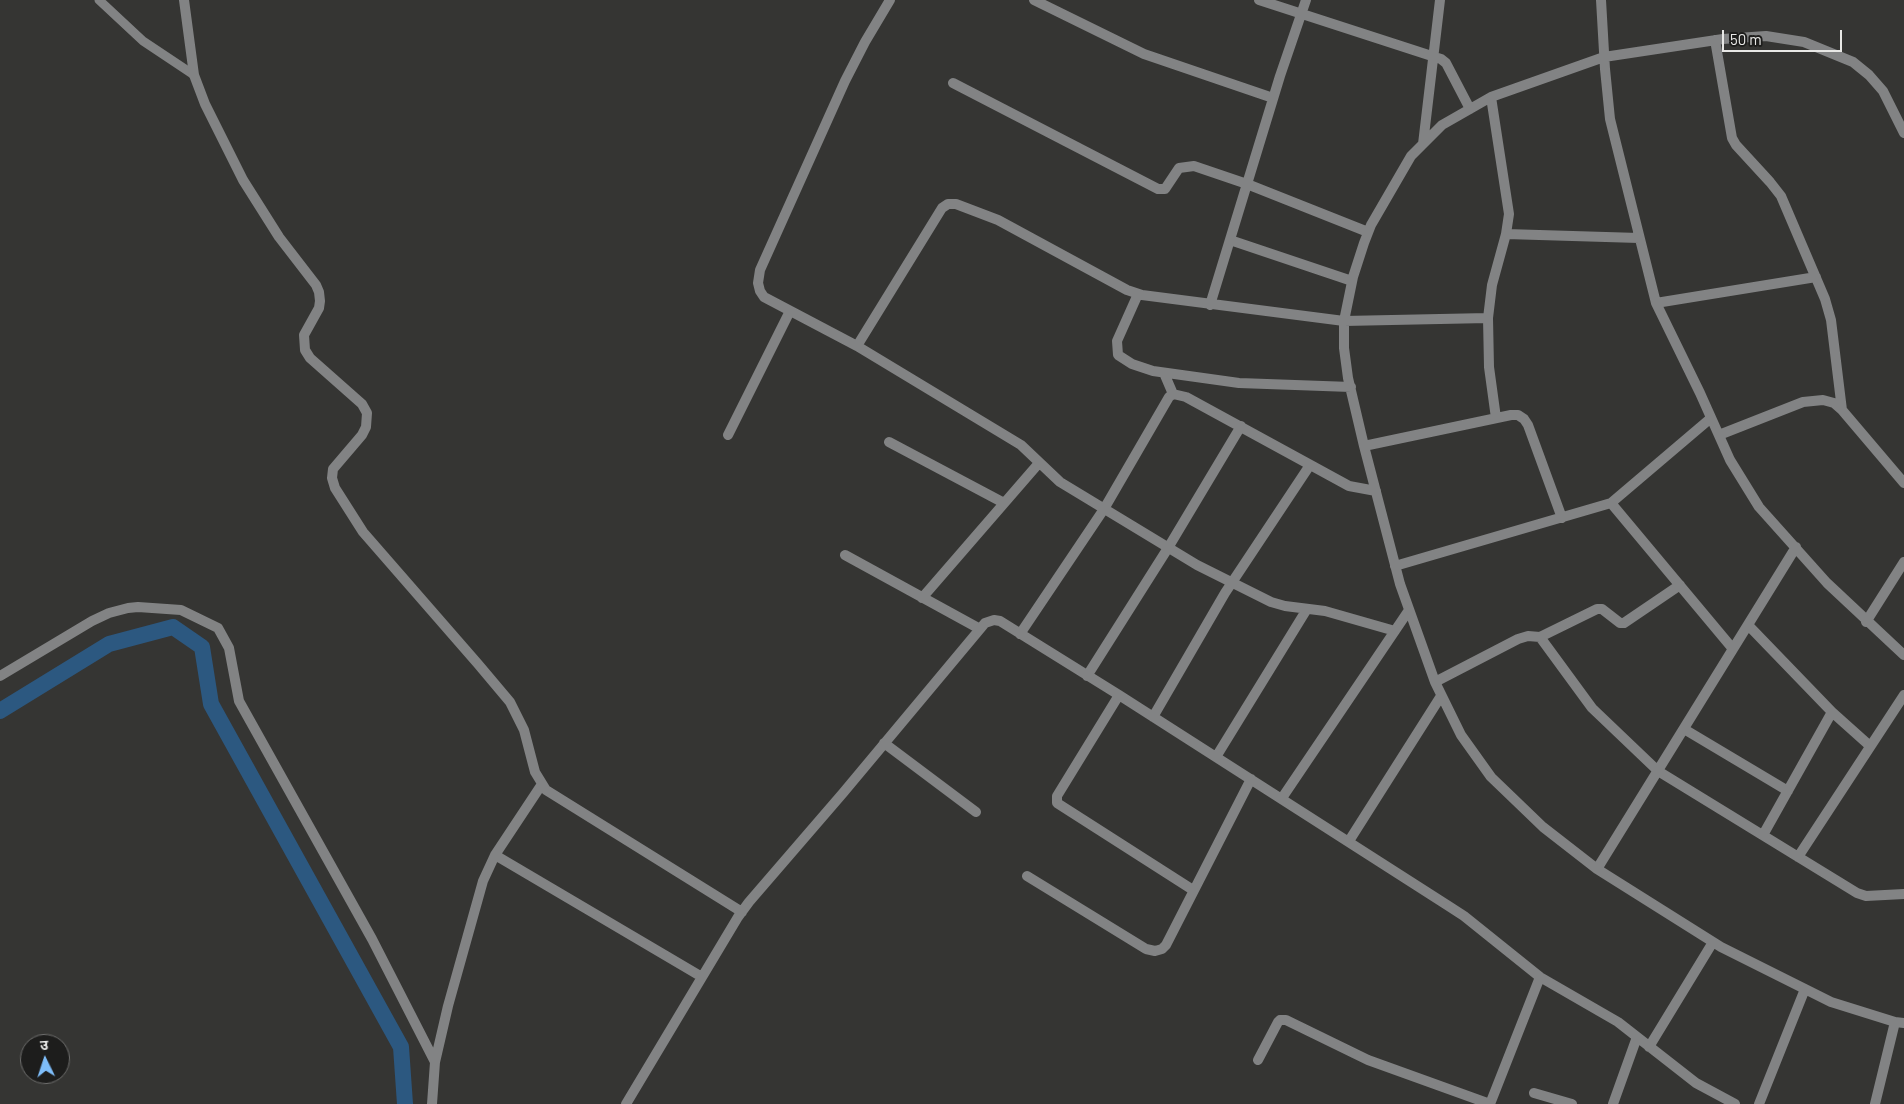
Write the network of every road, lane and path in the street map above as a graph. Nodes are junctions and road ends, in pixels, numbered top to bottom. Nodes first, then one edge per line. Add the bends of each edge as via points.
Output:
1 (99, 0) edge
2 (184, 0) edge
3 (890, 0) edge
4 (1034, 0) edge
5 (1258, 0) edge
6 (1306, 0) edge
7 (1440, 0) edge
8 (1601, 0) edge
9 (1301, 13) junction
10 (1715, 40) junction
11 (1433, 56) junction
12 (1604, 57) junction
13 (194, 75) junction
14 (953, 83) dead end
15 (1492, 97) junction
16 (1273, 98) junction
17 (1470, 109) junction
18 (1904, 134) edge
19 (1423, 144) junction
20 (1246, 184) junction
21 (1368, 232) junction
22 (1506, 234) junction
23 (1639, 238) junction
24 (1230, 240) junction
25 (1816, 277) junction
26 (1352, 280) junction
27 (1138, 294) junction
28 (1656, 303) junction
29 (1210, 305) junction
30 (790, 311) junction
31 (1488, 318) junction
32 (1344, 321) junction
33 (857, 346) junction
34 (1164, 373) junction
35 (1351, 387) junction
36 (1173, 394) junction
37 (1842, 410) junction
38 (1496, 418) junction
39 (1711, 418) junction
40 (1240, 426) junction
41 (728, 435) dead end
42 (1719, 436) junction
43 (889, 442) dead end
44 (1364, 446) junction
45 (1039, 463) junction
46 (1310, 465) junction
47 (1904, 483) edge
48 (1376, 491) junction
49 (1004, 503) junction
50 (1612, 503) junction
51 (1104, 509) junction
52 (1562, 518) junction
53 (1168, 548) junction
54 (1796, 548) junction
55 (845, 555) dead end
56 (1904, 562) edge
57 (1395, 566) junction
58 (1232, 582) junction
59 (1680, 585) junction
60 (922, 598) junction
61 (1307, 609) junction
62 (1409, 610) junction
63 (1866, 622) junction
64 (1748, 625) junction
65 (980, 630) junction
66 (1395, 631) junction
67 (1020, 634) junction
68 (1540, 637) junction
69 (1733, 649) junction
70 (1904, 655) edge
71 (0, 676) edge
72 (1087, 676) junction
73 (1435, 682) junction
74 (1119, 695) junction
75 (1904, 695) edge
76 (1442, 696) junction
77 (1832, 712) junction
78 (1153, 717) junction
79 (1684, 729) junction
80 (884, 743) junction
81 (1870, 746) junction
82 (1216, 757) junction
83 (1658, 771) junction
84 (1251, 779) junction
85 (542, 784) junction
86 (1788, 791) junction
87 (1282, 798) junction
88 (976, 812) dead end
89 (1762, 835) junction
90 (1349, 841) junction
91 (495, 855) junction
92 (1798, 857) junction
93 (1597, 868) junction
94 (1028, 876) dead end
95 (1193, 890) junction
96 (1904, 894) edge
97 (742, 912) junction
98 (1713, 942) junction
99 (702, 977) junction
100 (1540, 977) junction
101 (1805, 989) junction
102 (1900, 1023) edge
103 (1637, 1037) junction
104 (1649, 1047) junction
105 (1258, 1060) dead end
106 (435, 1062) junction
107 (1534, 1093) dead end
108 (432, 1104) edge
109 (626, 1104) edge
110 (1490, 1104) edge
111 (1572, 1104) edge
112 (1613, 1104) edge
113 (1735, 1104) edge
114 (1759, 1104) edge
115 (1875, 1104) edge

1 - 13 lane via 142,41
2 - 13 street
3 - 30 street via 865,42 760,270 758,282 764,297
4 - 16 street via 1144,54
5 - 9 street
6 - 9 street
7 - 11 street
8 - 12 street
9 - 11 street
9 - 16 street
10 - 12 street
10 - 18 street via 1766,36 1804,42 1853,62 1883,91
10 - 25 street via 1732,138 1781,196
11 - 17 street via 1446,63
11 - 19 street
12 - 15 street
12 - 23 street via 1610,119
13 - 85 street via 243,180 319,292 319,308 304,335 305,350 362,404 367,413 362,435 334,469 335,488 363,532 510,702 522,724 535,772
14 - 20 street via 1158,189 1165,189 1179,168 1189,166
15 - 17 street
15 - 22 street via 1509,214
16 - 20 street
17 - 19 street via 1442,125
19 - 21 street via 1411,156
20 - 21 street
20 - 24 street
21 - 26 street
22 - 23 street
22 - 31 street via 1492,285
23 - 28 street
24 - 26 street
24 - 29 street
25 - 28 street
25 - 37 street via 1831,320
26 - 32 street
27 - 29 street
27 - 33 street via 998,220 948,204 942,208
27 - 34 street via 1117,341 1118,354 1132,364
28 - 39 street
29 - 32 street
30 - 33 street
30 - 41 street
31 - 32 street
31 - 38 street via 1489,367
32 - 35 street via 1344,348
33 - 45 street via 1021,445
34 - 35 street via 1239,383
34 - 36 street
35 - 44 street
36 - 40 street via 1186,397
36 - 51 street
37 - 42 street via 1823,400 1803,402
37 - 47 street
38 - 44 street
38 - 52 street via 1518,416 1528,425
39 - 42 street
39 - 50 street
40 - 46 street
40 - 53 street
42 - 54 street via 1759,507
43 - 49 street
44 - 48 street
45 - 49 street
45 - 51 street via 1060,482
46 - 48 street via 1349,486
46 - 58 street
48 - 57 street
49 - 60 street
50 - 52 street
50 - 59 street
51 - 53 street
51 - 67 street
52 - 57 street
53 - 58 street
53 - 72 street
54 - 63 street
54 - 64 street
55 - 60 street
56 - 63 street
57 - 62 street
58 - 61 street via 1271,602
58 - 78 street
59 - 68 street via 1624,623 1597,609
59 - 69 street
60 - 65 street
61 - 66 street via 1326,611
61 - 82 street
62 - 66 street
62 - 73 street
63 - 70 street
64 - 69 street
64 - 77 street
65 - 67 street via 985,623 994,620
65 - 80 street
66 - 87 street
67 - 72 street
68 - 73 street via 1518,639
68 - 83 street via 1592,708
69 - 79 street
71 - 106 street via 92,621 128,608 181,610 218,628 229,648 239,701 372,938
72 - 74 street
73 - 76 street
74 - 78 street
74 - 95 street via 1057,796 1057,803
75 - 81 street
76 - 90 street
76 - 93 street via 1461,735 1491,777 1543,827
77 - 81 street
77 - 86 street
78 - 82 street
79 - 83 street
79 - 86 street
80 - 88 street
80 - 97 street
81 - 92 street
82 - 84 street
83 - 89 street
83 - 93 street
84 - 87 street
84 - 95 street
85 - 91 street
85 - 97 street via 546,790
86 - 89 street
87 - 90 street
89 - 92 street
90 - 100 street via 1464,916
91 - 99 street
91 - 106 street via 483,881
92 - 96 street via 1862,895
93 - 98 street
94 - 95 street via 1146,949 1155,951 1166,945
97 - 99 street
98 - 101 street
98 - 104 street
99 - 109 street
100 - 103 street via 1618,1022
100 - 110 street
101 - 102 street via 1831,1002
101 - 114 street
102 - 115 street
103 - 104 street
103 - 112 street
104 - 113 street via 1696,1083
105 - 110 street via 1278,1022 1286,1020 1368,1060
106 - 108 street
107 - 111 street

